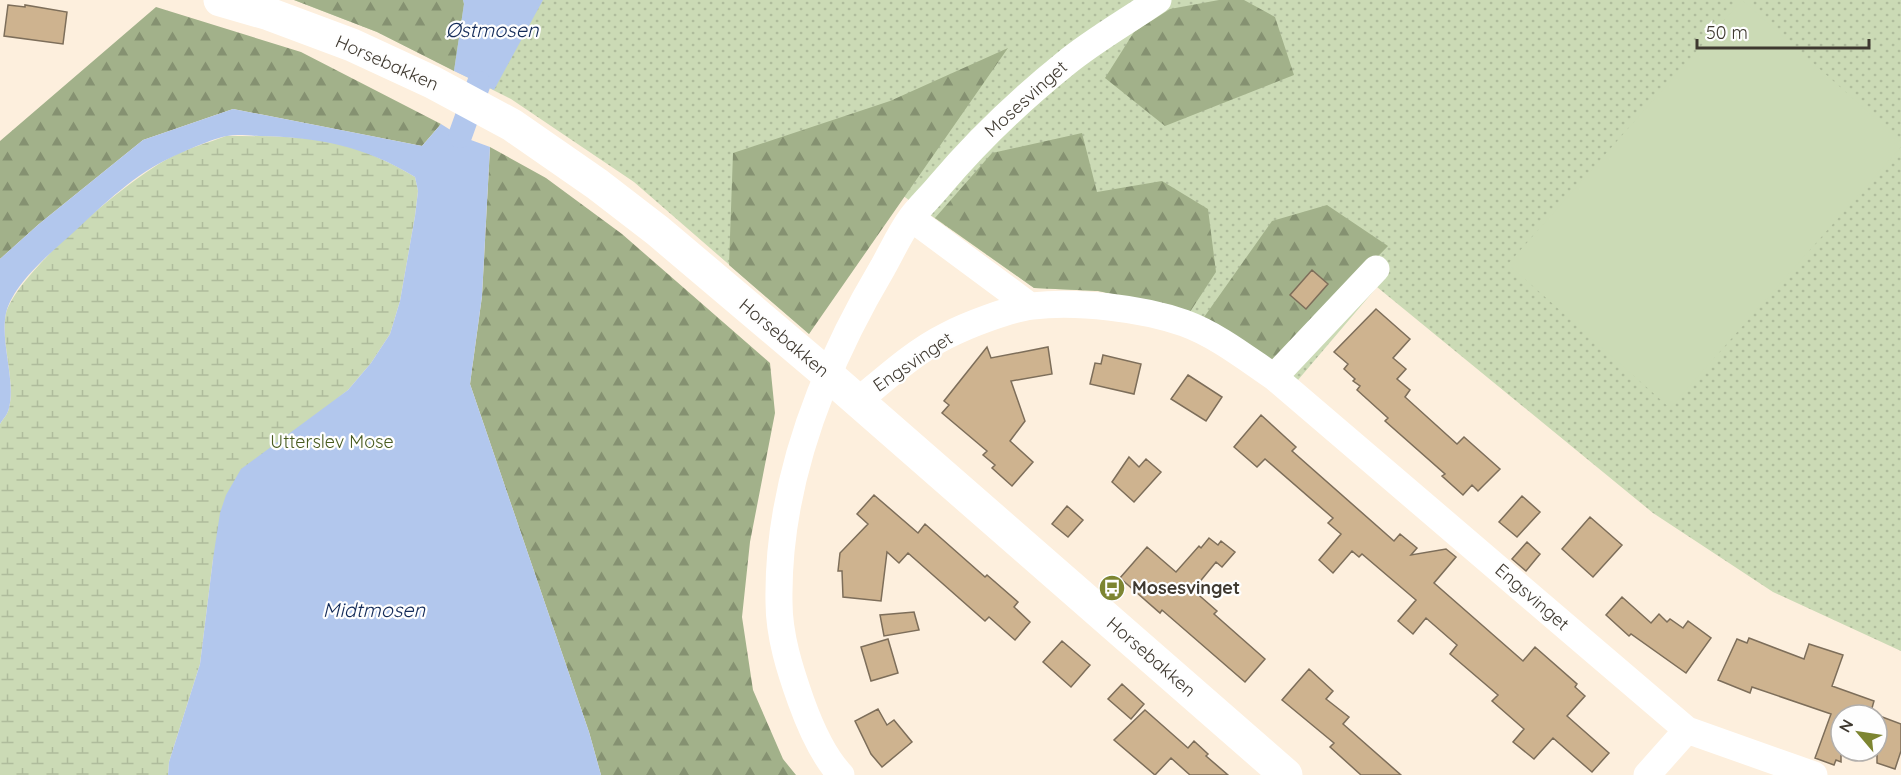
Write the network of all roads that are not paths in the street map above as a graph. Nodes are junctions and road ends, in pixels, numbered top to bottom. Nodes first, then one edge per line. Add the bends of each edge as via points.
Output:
1 (220, 0) edge
2 (1158, 0) edge
3 (911, 218) junction
4 (1376, 269) dead end
5 (1030, 306) junction
6 (827, 374) junction
7 (1274, 377) junction
8 (858, 401) junction
9 (1687, 730) junction
10 (841, 775) edge
11 (1286, 775) edge
12 (1647, 775) edge
13 (1814, 775) edge

1 - 6 street, Horsebakken via 352,45 512,125 658,231
2 - 3 street, Mosesvinget via 1067,62 1002,118
3 - 5 street
3 - 6 street, Mosesvinget
4 - 7 street
5 - 7 street, Engsvinget via 1098,306 1138,311 1186,324 1224,343
5 - 8 street, Engsvinget via 945,337
6 - 8 street, Horsebakken
6 - 10 street, Mosesvinget via 793,477 783,536 779,602 791,675 807,717
7 - 9 street, Engsvinget
8 - 11 street, Horsebakken
9 - 12 street
9 - 13 street, Engsvinget

